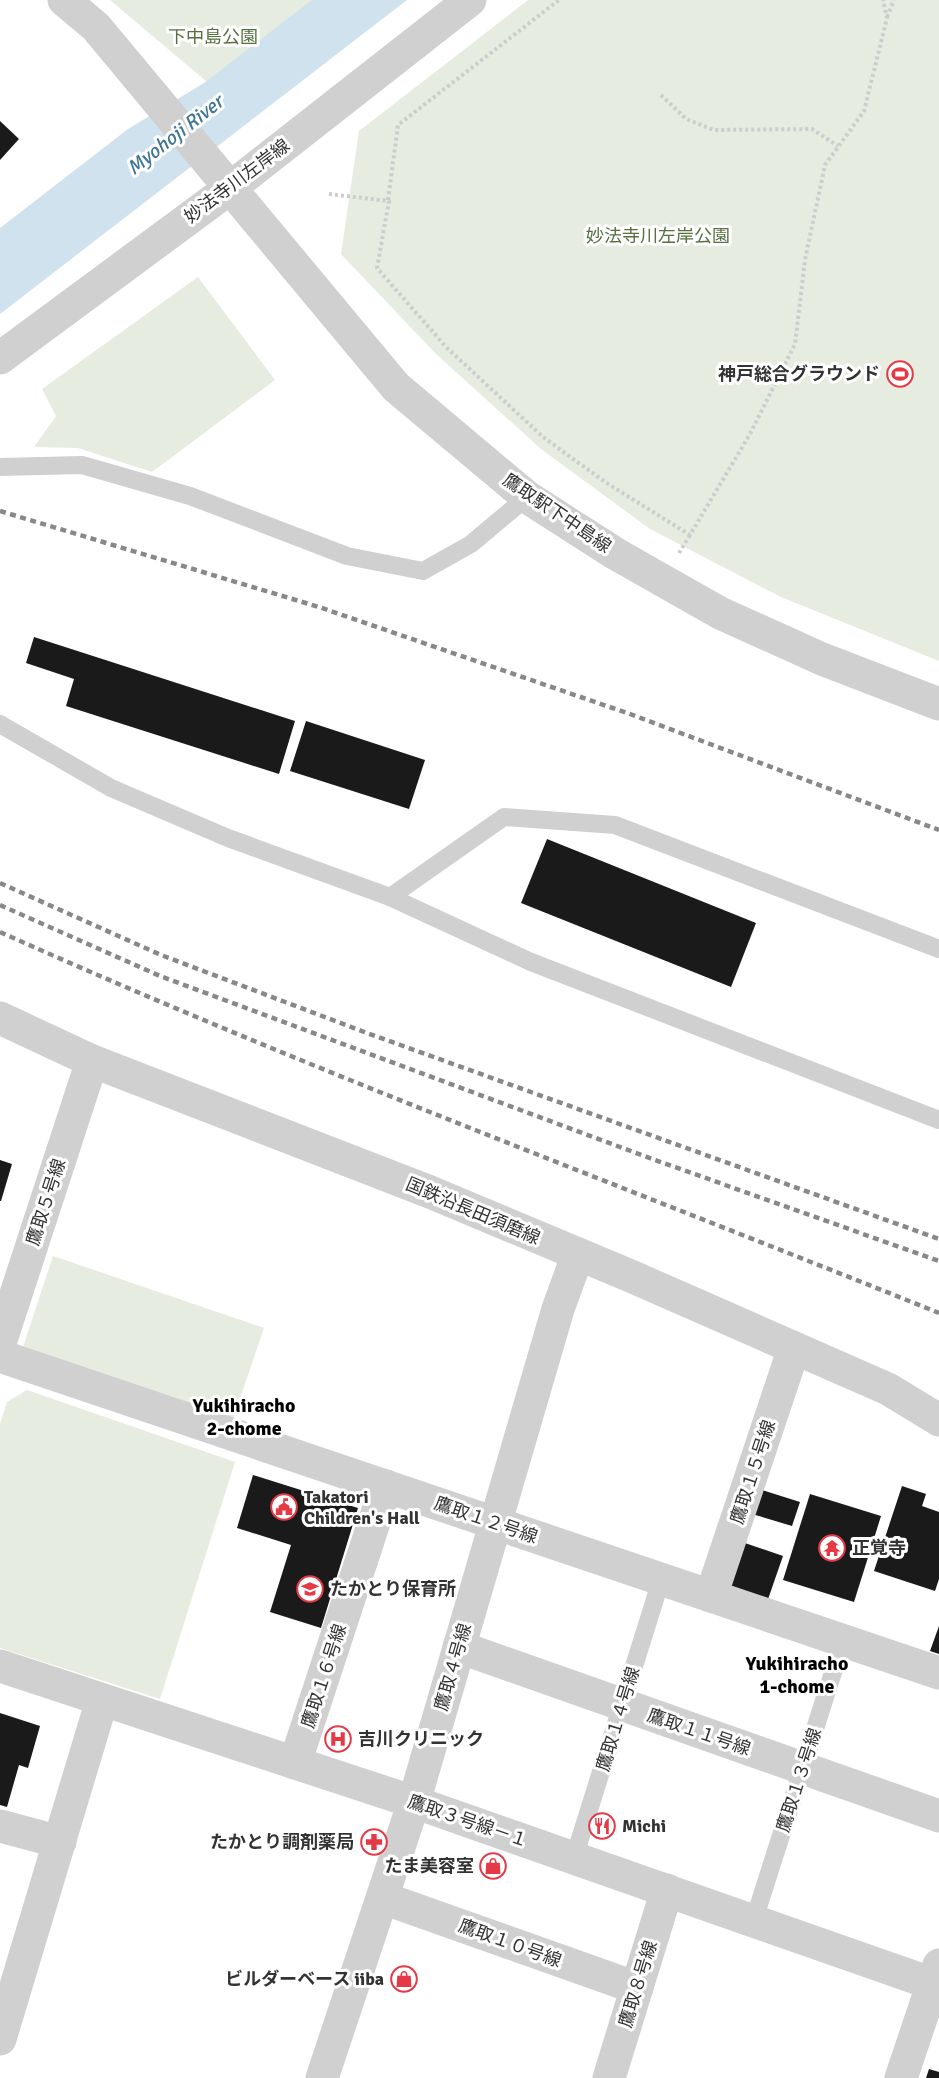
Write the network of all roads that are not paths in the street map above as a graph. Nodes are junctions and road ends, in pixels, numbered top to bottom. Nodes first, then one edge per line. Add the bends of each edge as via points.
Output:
1 (63, 0) edge
2 (470, 0) edge
3 (230, 188) junction
4 (0, 358) edge
5 (0, 467) edge
6 (526, 497) junction
7 (939, 704) edge
8 (0, 724) edge
9 (390, 897) junction
10 (939, 949) edge
11 (0, 1018) edge
12 (92, 1061) junction
13 (939, 1120) edge
14 (578, 1254) junction
15 (0, 1344) edge
16 (794, 1348) junction
17 (0, 1356) edge
18 (939, 1420) edge
19 (386, 1486) junction
20 (495, 1523) junction
21 (661, 1580) junction
22 (711, 1596) junction
23 (843, 1641) junction
24 (459, 1647) junction
25 (0, 1666) edge
26 (939, 1673) edge
27 (102, 1700) junction
28 (622, 1705) junction
29 (295, 1763) junction
30 (803, 1768) junction
31 (414, 1802) junction
32 (939, 1816) edge
33 (0, 1826) edge
34 (60, 1842) junction
35 (574, 1858) junction
36 (667, 1890) junction
37 (382, 1898) junction
38 (754, 1920) junction
39 (937, 1978) edge
40 (637, 1988) junction
41 (0, 2039) edge
42 (323, 2078) edge
43 (609, 2078) edge
44 (901, 2078) edge

1 - 3 street, 鷹取駅下中島線 via 96,27
2 - 3 street, 妙法寺川左岸線
3 - 4 street, 妙法寺川左岸線
3 - 6 street, 鷹取駅下中島線 via 396,387
5 - 6 lane via 82,465 190,496 347,556 423,571 471,544
6 - 7 street, 鷹取駅下中島線 via 720,613 822,659
8 - 9 lane via 111,788 228,838
9 - 10 lane via 504,817 615,825
9 - 13 lane via 531,962
11 - 12 street, 国鉄沿長田須磨線
12 - 14 street, 国鉄沿長田須磨線
12 - 15 street, 鷹取５号線
14 - 16 street, 国鉄沿長田須磨線
14 - 20 street, 鷹取４号線
16 - 18 street, 国鉄沿長田須磨線 via 888,1389
16 - 22 street, 鷹取１５号線
17 - 19 street, 鷹取１２号線
19 - 20 street, 鷹取１２号線
19 - 29 street, 鷹取１６号線
20 - 21 street, 鷹取１２号線
20 - 24 street, 鷹取４号線
21 - 22 street, 鷹取１２号線
21 - 28 lane, 鷹取１４号線
22 - 23 street, 鷹取１２号線
23 - 26 street, 鷹取１２号線
23 - 30 lane, 鷹取１３号線
24 - 28 street, 鷹取１１号線
24 - 31 street, 鷹取４号線
25 - 27 street, 鷹取３号線－１
27 - 29 street, 鷹取３号線－１
27 - 34 street
28 - 30 street, 鷹取１１号線
28 - 35 lane, 鷹取１４号線
29 - 31 street, 鷹取３号線－１
30 - 32 street, 鷹取１１号線
30 - 38 lane, 鷹取１３号線
31 - 35 street, 鷹取３号線－１
31 - 37 street, 鷹取４号線
33 - 34 street
34 - 41 street
35 - 36 street, 鷹取３号線－１
36 - 38 street, 鷹取３号線－１
36 - 40 street, 鷹取８号線
37 - 40 street, 鷹取１０号線
37 - 42 street, 鷹取４号線
38 - 39 street, 鷹取３号線－１
39 - 44 street
40 - 43 street, 鷹取８号線

